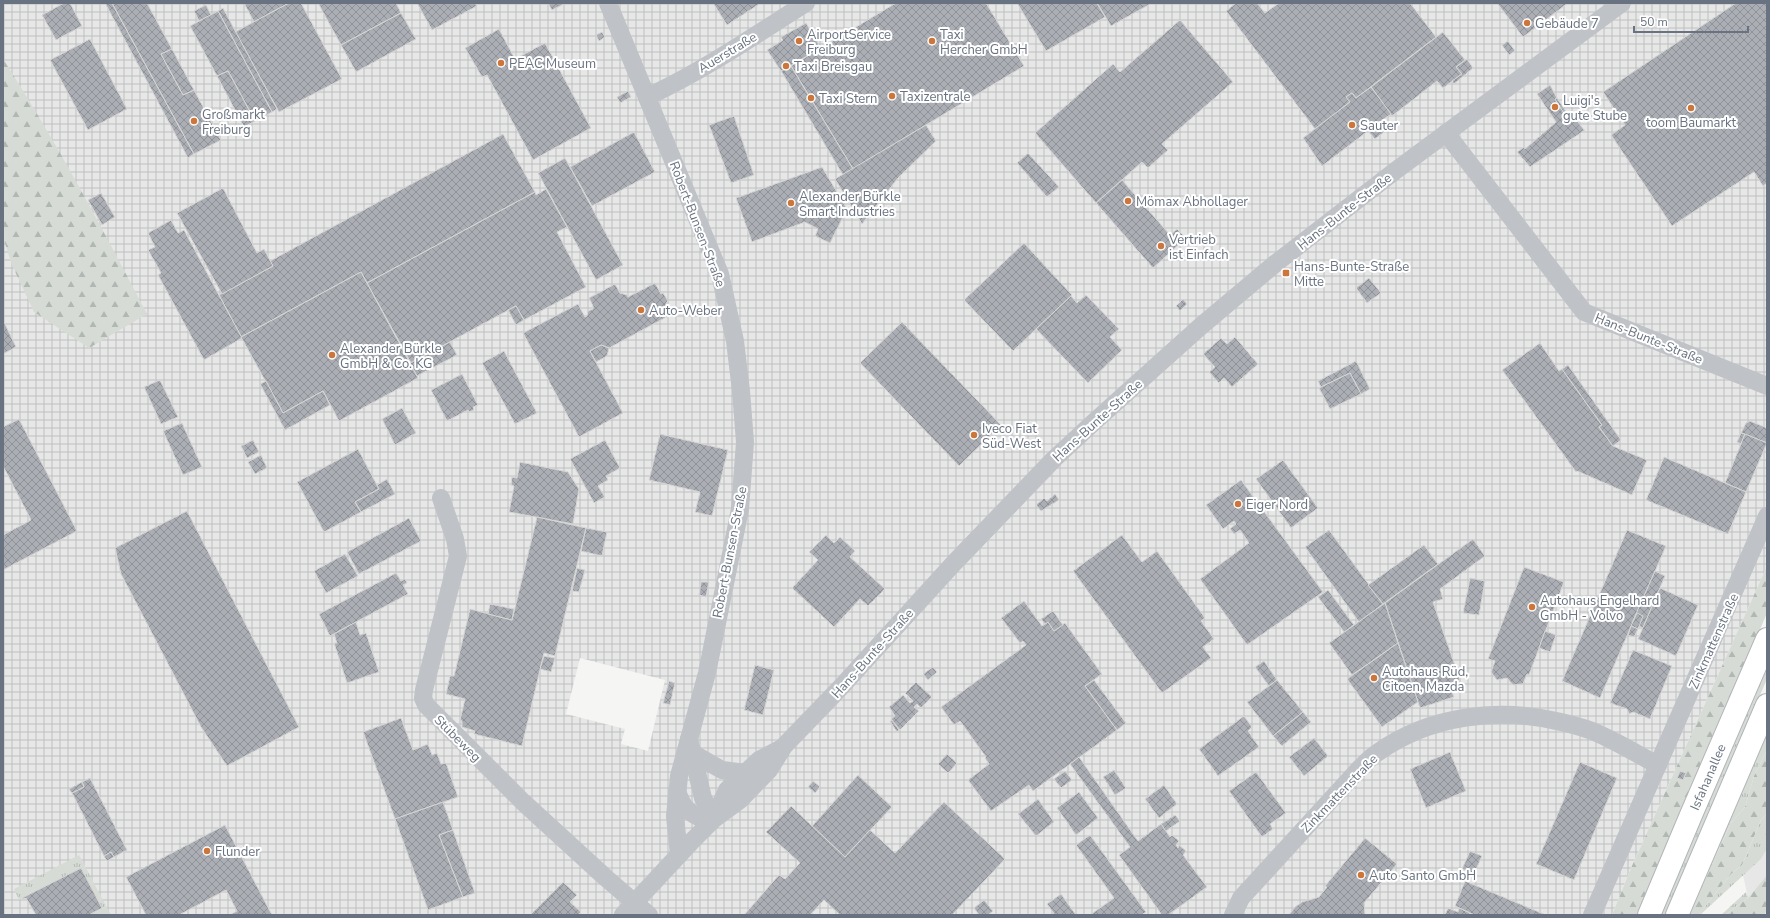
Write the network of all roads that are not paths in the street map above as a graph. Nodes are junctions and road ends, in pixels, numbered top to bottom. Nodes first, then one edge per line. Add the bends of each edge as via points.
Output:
1 (608, 3) edge
2 (806, 3) edge
3 (1622, 3) edge
4 (647, 97) junction
5 (1446, 133) junction
6 (1767, 386) edge
7 (441, 498) dead end
8 (1767, 516) edge
9 (1767, 640) edge
10 (1767, 705) edge
11 (691, 746) junction
12 (784, 746) junction
13 (1658, 765) junction
14 (746, 773) junction
15 (677, 791) junction
16 (712, 821) junction
17 (679, 855) junction
18 (629, 909) edge
19 (649, 915) edge
20 (1233, 915) edge
21 (1592, 915) edge
22 (1649, 915) edge
23 (1677, 915) edge

1 - 4 street, Robert-Bunsen-Straße
2 - 4 street, Auerstraße via 671,86
3 - 5 street, Hans-Bunte-Straße
4 - 11 street, Robert-Bunsen-Straße via 720,274 735,341 745,442 740,509
5 - 6 street, Hans-Bunte-Straße via 1584,312
5 - 12 street, Hans-Bunte-Straße via 1238,294 1094,422 954,563
7 - 18 street, Stübeweg via 458,556 424,690 423,698 426,705
8 - 13 street, Zinkmattenstraße
9 - 22 highway, Isfahanallee
10 - 23 highway, Isfahanallee
11 - 14 street via 722,770
11 - 15 street, Robert-Bunsen-Straße via 679,776
11 - 16 street, Robert-Bunsen-Straße via 703,798
12 - 14 street, Hans-Bunte-Straße via 759,760
12 - 16 street, Hans-Bunte-Straße via 769,770 740,800
13 - 20 street, Zinkmattenstraße via 1598,733 1544,718 1492,715 1464,717 1439,724 1403,737 1377,753 1359,769 1241,898
13 - 21 street, Zinkmattenstraße
14 - 16 street, Hans-Bunte-Straße via 726,790
15 - 16 street via 681,804 689,812
15 - 17 street, Robert-Bunsen-Straße via 675,816
16 - 17 street, Hans-Bunte-Straße
17 - 18 street, Hans-Bunte-Straße
18 - 19 street, Stübeweg

